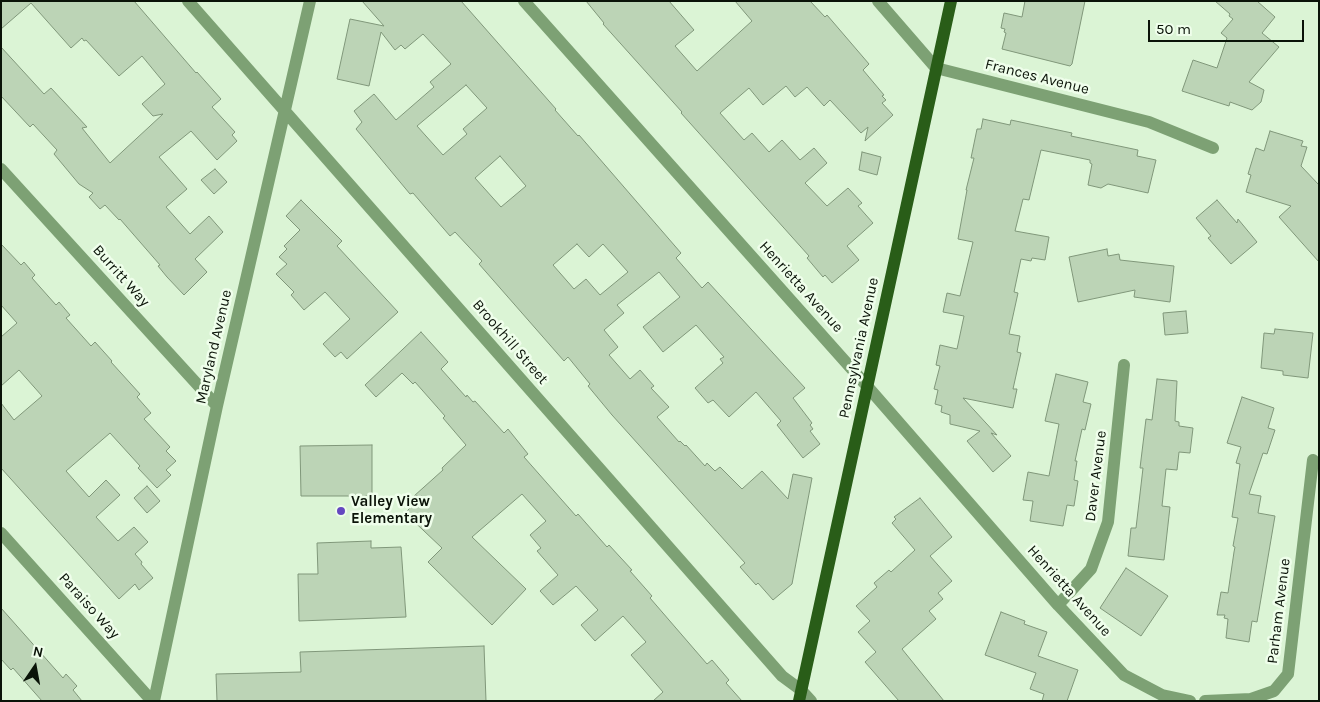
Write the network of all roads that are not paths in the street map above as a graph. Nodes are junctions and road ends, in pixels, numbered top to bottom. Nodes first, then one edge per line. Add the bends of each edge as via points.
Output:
1 (188, 1) edge
2 (310, 1) edge
3 (524, 1) edge
4 (878, 1) edge
5 (951, 1) edge
6 (936, 68) junction
7 (285, 111) junction
8 (1213, 148) dead end
9 (1, 169) edge
10 (1124, 365) dead end
11 (867, 386) junction
12 (216, 406) junction
13 (1313, 460) dead end
14 (1, 533) edge
15 (1058, 605) junction
16 (800, 695) edge
17 (153, 701) edge
18 (811, 701) edge
19 (1190, 701) edge
20 (1206, 701) edge

1 - 7 street, Brookhill Street
2 - 7 street, Maryland Avenue
3 - 11 street, Henrietta Avenue
4 - 6 street
5 - 6 main road, Pennsylvania Avenue
6 - 8 street, Frances Avenue via 1149,122
6 - 11 main road, Pennsylvania Avenue
7 - 12 street, Maryland Avenue
7 - 16 street, Brookhill Street
9 - 12 street, Burritt Way
10 - 15 street, Daver Avenue via 1108,522 1091,569
11 - 15 street, Henrietta Avenue
11 - 16 main road, Pennsylvania Avenue
12 - 17 street, Maryland Avenue
13 - 20 street, Parham Avenue via 1288,674 1274,691 1251,699
14 - 17 street, Paraiso Way
15 - 19 street, Henrietta Avenue via 1124,675 1162,695
16 - 18 street, Brookhill Street

